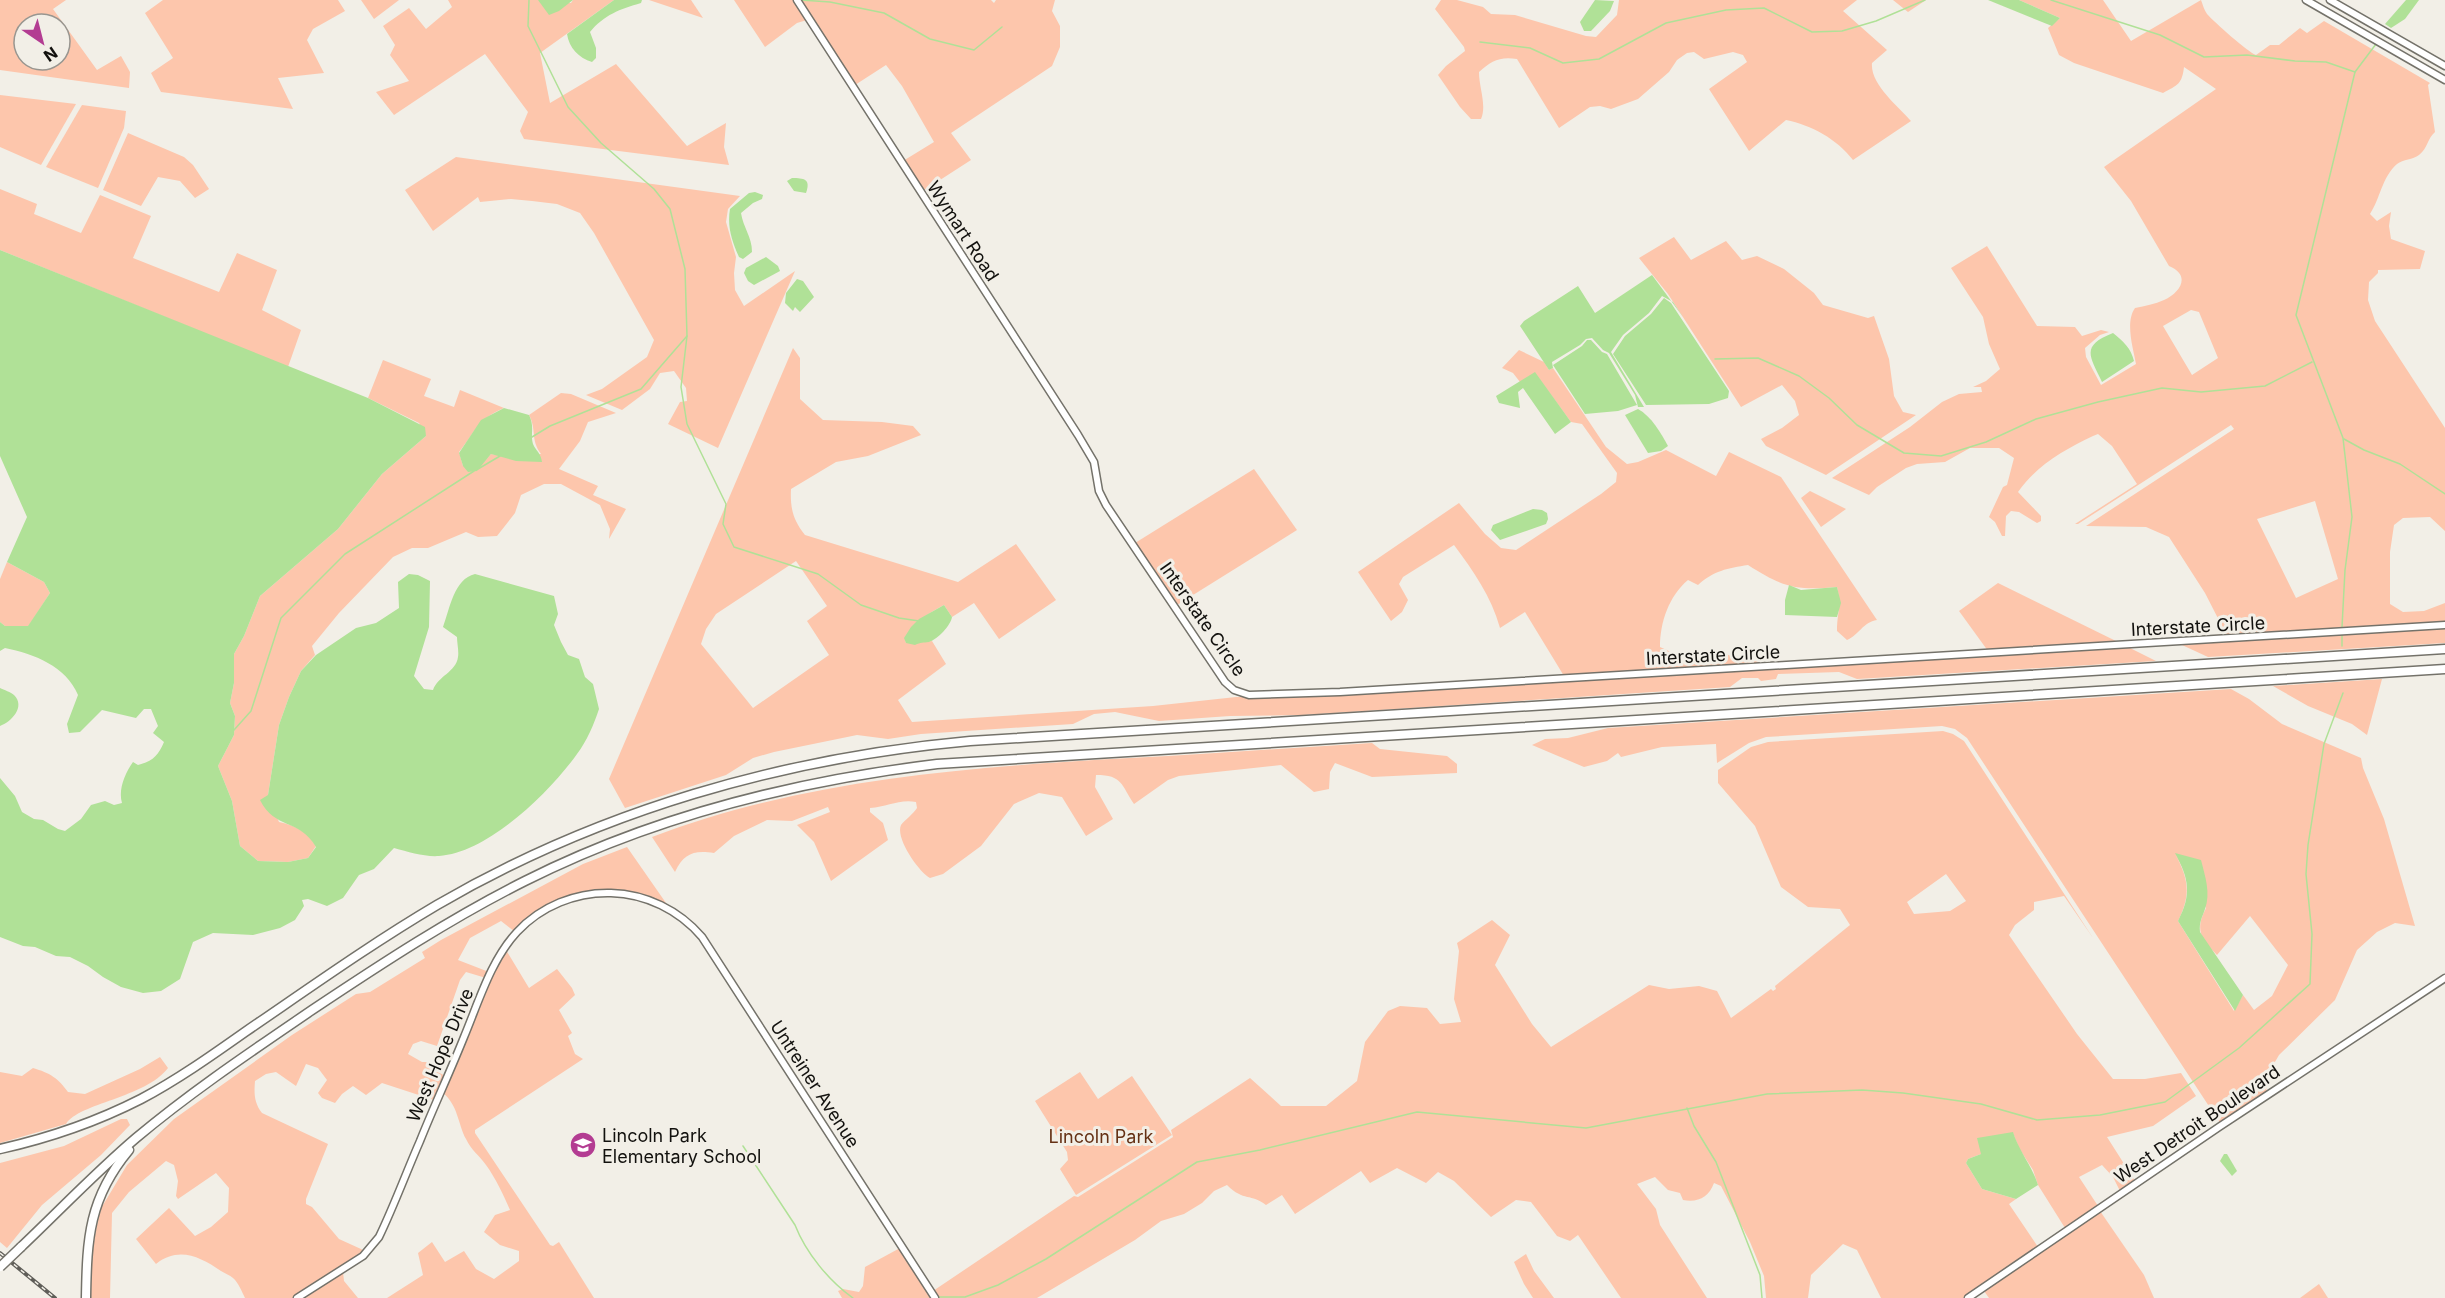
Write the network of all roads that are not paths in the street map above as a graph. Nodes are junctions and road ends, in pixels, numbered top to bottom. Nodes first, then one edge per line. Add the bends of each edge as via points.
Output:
1 (797, 0) edge
2 (2306, 0) edge
3 (2330, 0) edge
4 (2445, 66) edge
5 (2445, 80) edge
6 (1098, 481) joint
7 (2445, 625) edge
8 (2445, 649) edge
9 (2445, 669) edge
10 (654, 902) joint
11 (2445, 978) edge
12 (149, 1127) junction
13 (0, 1149) edge
14 (0, 1267) edge
15 (86, 1298) edge
16 (297, 1298) edge
17 (934, 1298) edge
18 (1968, 1298) edge

1 - 6 street, Wymart Road via 1078,435 1094,462
2 - 5 street
3 - 4 street
6 - 7 street, Interstate Circle via 1106,506 1225,682 1233,690 1249,695 1475,685
8 - 13 highway via 970,741 823,761 660,804 534,855 438,905 150,1094 73,1128
9 - 12 highway via 937,764 776,790 677,819 526,880 401,951
10 - 16 street, West Hope Drive via 620,894 583,896 547,908 518,930 489,977 379,1237 363,1256
10 - 17 street, Untreiner Avenue via 691,925 713,950
11 - 18 street, West Detroit Boulevard
12 - 14 highway, bridge
12 - 15 highway via 111,1175 96,1206 87,1241

